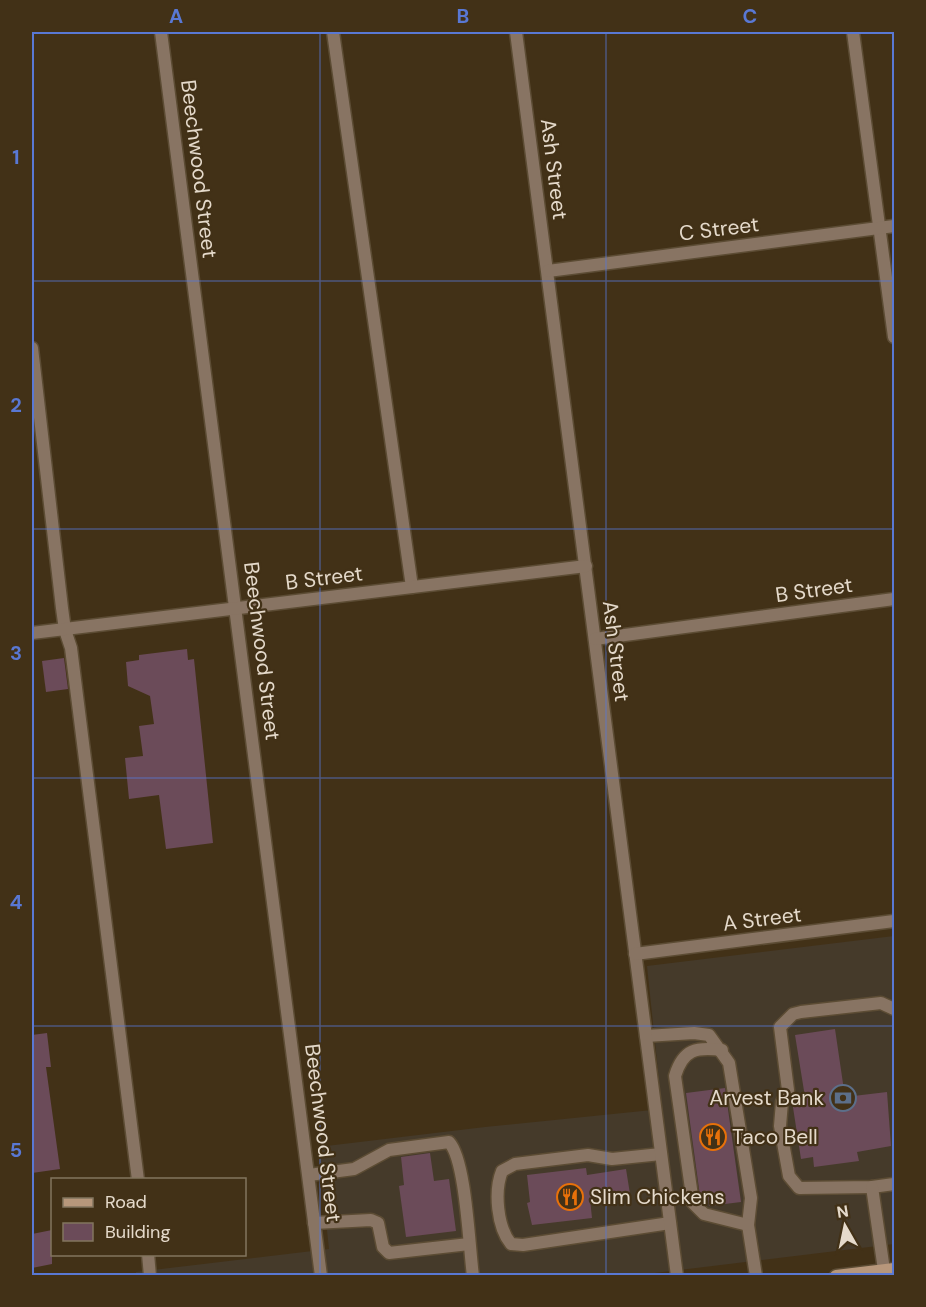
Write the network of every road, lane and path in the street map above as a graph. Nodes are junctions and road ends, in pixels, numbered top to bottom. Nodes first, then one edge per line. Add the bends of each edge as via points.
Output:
1 (161, 32) edge
2 (333, 32) edge
3 (516, 32) edge
4 (853, 32) edge
5 (894, 226) edge
6 (881, 228) junction
7 (548, 271) junction
8 (894, 337) edge
9 (32, 348) edge
10 (586, 566) junction
11 (412, 587) junction
12 (894, 599) edge
13 (237, 609) junction
14 (64, 630) junction
15 (32, 633) edge
16 (595, 639) junction
17 (894, 921) edge
18 (635, 954) junction
19 (894, 1009) edge
20 (646, 1036) junction
21 (722, 1050) junction
22 (661, 1154) junction
23 (309, 1175) junction
24 (138, 1178) edge
25 (894, 1184) edge
26 (872, 1187) junction
27 (314, 1223) junction
28 (670, 1223) junction
29 (748, 1225) junction
30 (469, 1244) junction
31 (148, 1256) edge
32 (889, 1270) edge
33 (150, 1275) edge
34 (321, 1275) edge
35 (473, 1275) edge
36 (676, 1275) edge
37 (756, 1275) edge
38 (836, 1275) edge

1 - 13 street, Beechwood Street
2 - 11 street
3 - 7 street, Ash Street
4 - 6 street
5 - 6 street, C Street
6 - 7 street, C Street
6 - 8 street
7 - 10 street, Ash Street
9 - 14 street
10 - 11 street, B Street
10 - 16 street, Ash Street
11 - 13 street, B Street
12 - 16 street, B Street
13 - 14 street, B Street
13 - 23 street, Beechwood Street
14 - 15 street, B Street
14 - 24 street via 71,648
16 - 18 street, Ash Street
17 - 18 street, A Street
18 - 20 street, Ash Street
19 - 26 street via 881,1003 801,1012 793,1014 780,1027 788,1090 782,1102 780,1126 789,1176 800,1188
20 - 21 street via 709,1035
20 - 22 street, Ash Street
21 - 29 street via 729,1063 751,1198
21 - 29 street via 692,1051 682,1057 675,1076 691,1191 697,1210
22 - 28 street, Ash Street
22 - 28 street via 612,1159 588,1155 515,1164 502,1171 498,1197 504,1236 511,1244
23 - 27 street, Beechwood Street
23 - 30 street via 354,1169 389,1150 449,1142 460,1167
25 - 26 street
26 - 32 street
27 - 30 street via 371,1220 378,1223 383,1247 389,1253
27 - 34 street, Beechwood Street
28 - 36 street, Ash Street
29 - 37 street
30 - 35 street
31 - 33 street
32 - 38 main road

